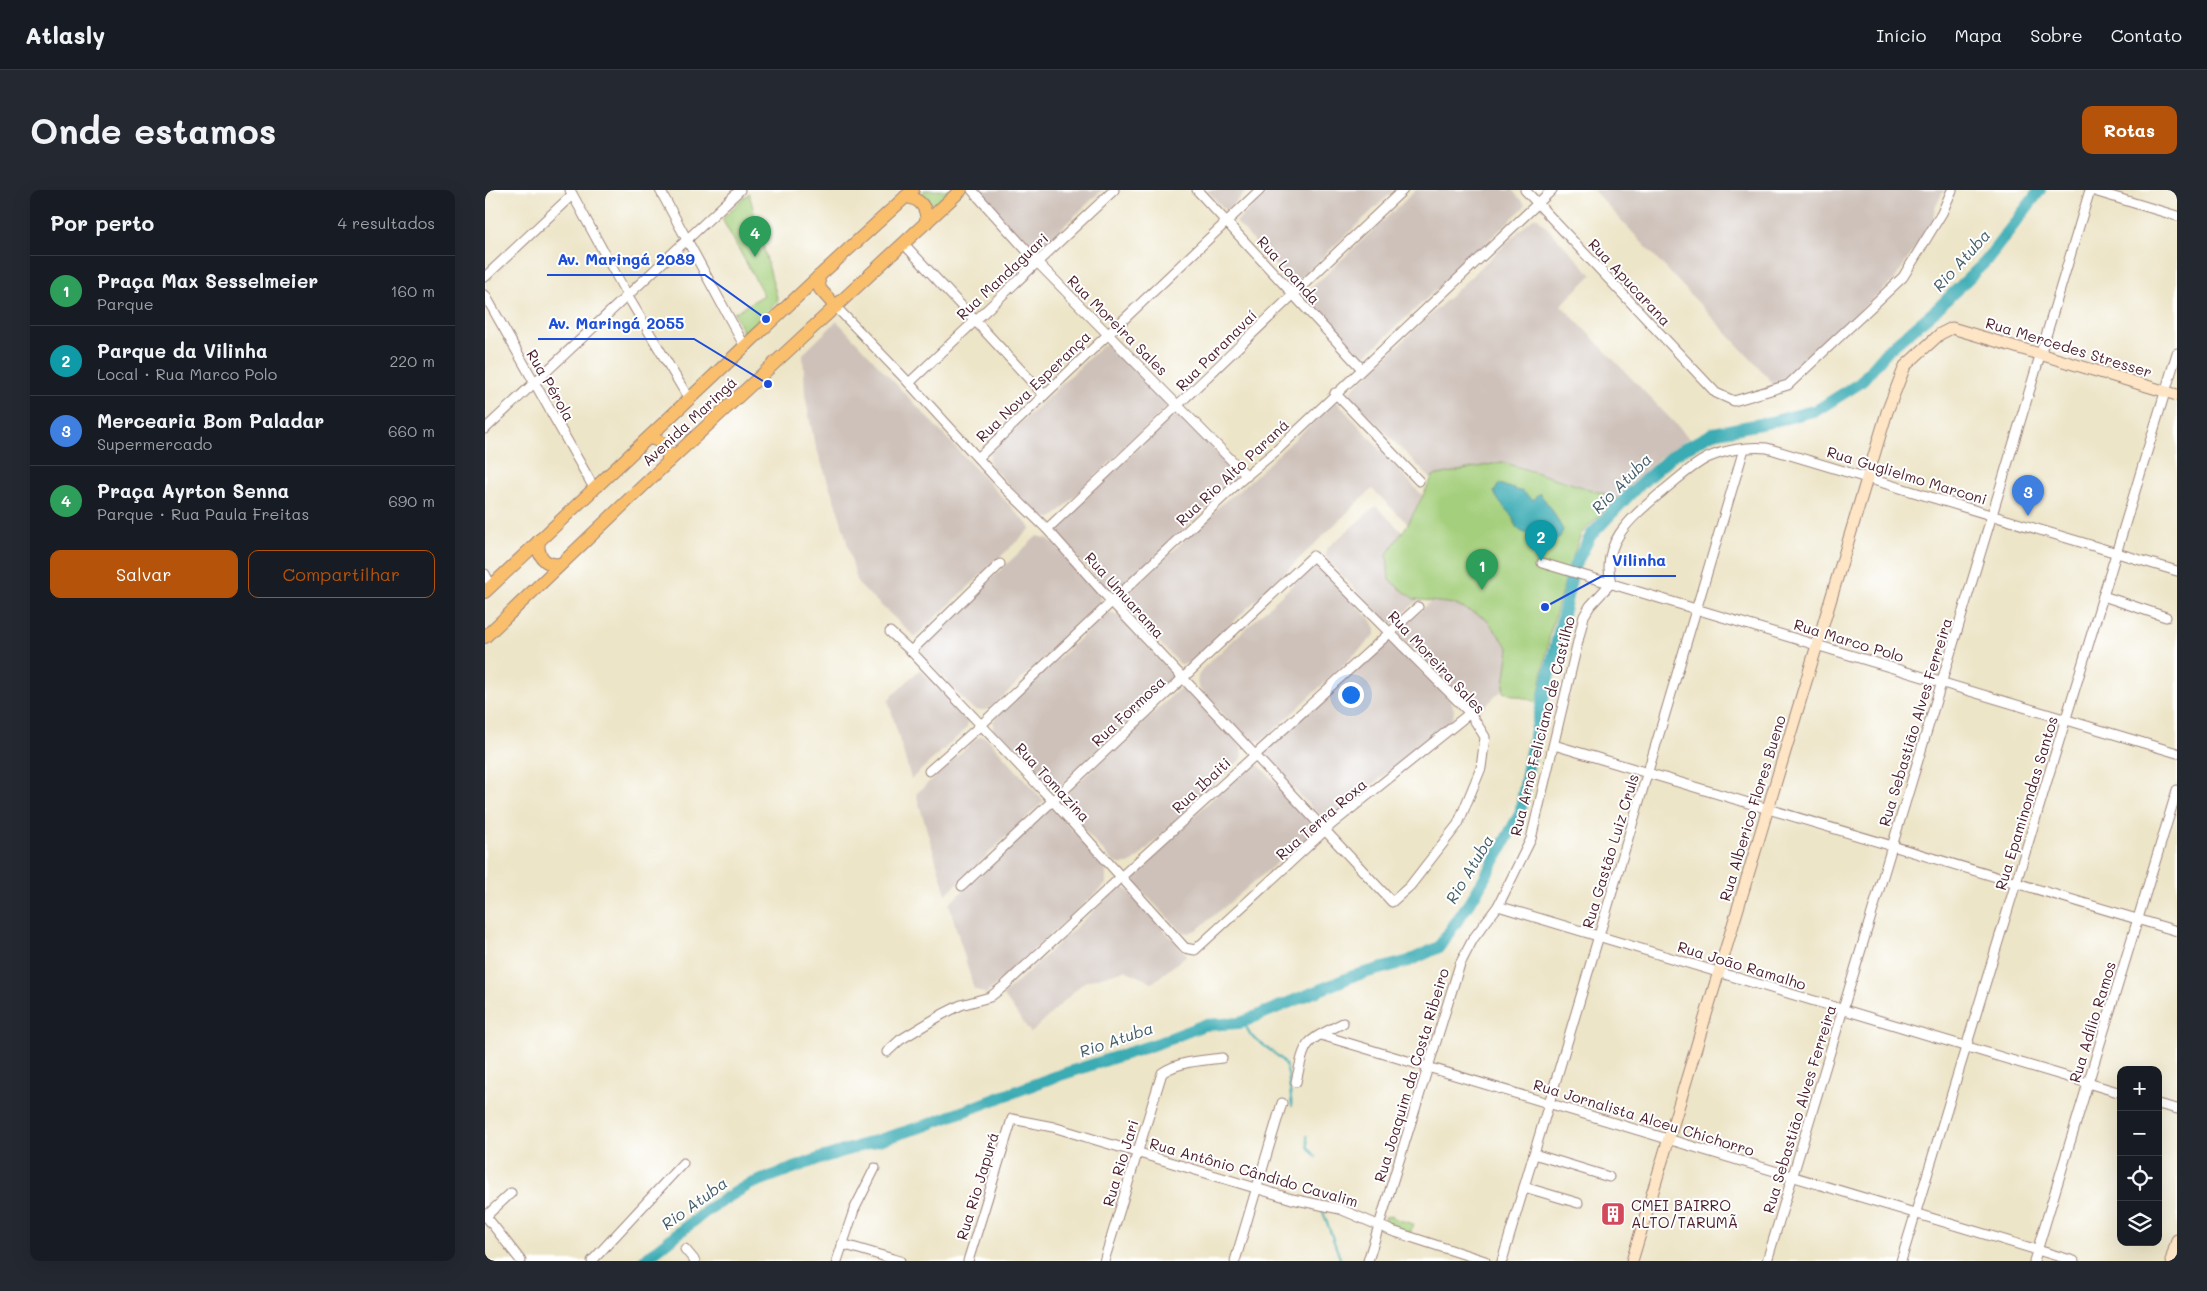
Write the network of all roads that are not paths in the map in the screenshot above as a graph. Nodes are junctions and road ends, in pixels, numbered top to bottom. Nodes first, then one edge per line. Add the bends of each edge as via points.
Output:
1 (660, 190) edge
2 (961, 190) edge
3 (972, 190) edge
4 (1114, 190) edge
5 (1197, 190) edge
6 (1260, 190) edge
7 (1403, 190) edge
8 (1525, 190) edge
9 (1552, 190) edge
10 (1952, 190) edge
11 (2090, 190) edge
12 (739, 192) edge
13 (571, 193) edge
14 (909, 194) edge
15 (1537, 204) junction
16 (2177, 216) edge
17 (1226, 222) junction
18 (926, 223) junction
19 (686, 240) junction
20 (904, 244) junction
21 (1037, 262) junction
22 (485, 277) edge
23 (818, 277) junction
24 (1292, 294) junction
25 (485, 295) edge
26 (627, 295) junction
27 (836, 307) junction
28 (975, 321) junction
29 (1107, 334) junction
30 (745, 347) junction
31 (2177, 353) edge
32 (2041, 354) junction
33 (1905, 366) joint
34 (1362, 369) junction
35 (533, 382) junction
36 (909, 382) junction
37 (2165, 392) junction
38 (1335, 393) junction
39 (1044, 395) junction
40 (2177, 395) edge
41 (689, 399) junction
42 (1179, 406) junction
43 (485, 429) edge
44 (649, 438) junction
45 (1744, 449) junction
46 (978, 458) junction
47 (668, 462) junction
48 (1247, 476) junction
49 (1867, 478) junction
50 (1419, 482) dead end
51 (594, 488) junction
52 (1992, 515) junction
53 (1047, 529) junction
54 (539, 540) junction
55 (2116, 553) junction
56 (1313, 556) joint
57 (1542, 562) dead end
58 (561, 564) junction
59 (999, 564) dead end
60 (2177, 571) edge
61 (485, 574) edge
62 (1611, 583) junction
63 (488, 589) edge
64 (2103, 596) junction
65 (1112, 602) junction
66 (1417, 607) dead end
67 (1696, 609) junction
68 (2166, 617) dead end
69 (890, 632) dead end
70 (1389, 632) junction
71 (485, 637) edge
72 (1817, 645) junction
73 (911, 651) junction
74 (1183, 679) junction
75 (1941, 683) junction
76 (1470, 713) junction
77 (2065, 720) junction
78 (981, 725) junction
79 (1554, 745) junction
80 (2177, 753) edge
81 (1255, 754) junction
82 (929, 771) dead end
83 (1647, 773) junction
84 (2177, 790) edge
85 (1053, 800) junction
86 (1768, 809) junction
87 (1325, 830) junction
88 (1892, 846) junction
89 (1122, 876) junction
90 (2016, 883) junction
91 (962, 886) dead end
92 (1392, 902) joint
93 (1498, 906) junction
94 (2138, 919) junction
95 (2177, 931) edge
96 (1599, 936) junction
97 (1195, 950) joint
98 (1719, 972) junction
99 (1843, 1009) junction
100 (1343, 1023) dead end
101 (1321, 1035) junction
102 (1966, 1046) junction
103 (887, 1052) dead end
104 (1222, 1058) dead end
105 (1428, 1067) junction
106 (1296, 1082) dead end
107 (2088, 1083) junction
108 (2117, 1092) edge
109 (1282, 1103) dead end
110 (1549, 1103) junction
111 (2162, 1105) edge
112 (2177, 1110) edge
113 (1012, 1119) joint
114 (1669, 1139) junction
115 (1137, 1152) junction
116 (1534, 1154) junction
117 (683, 1163) dead end
118 (875, 1168) dead end
119 (1793, 1176) junction
120 (1609, 1177) dead end
121 (1524, 1187) junction
122 (1257, 1188) junction
123 (511, 1193) dead end
124 (1578, 1202) dead end
125 (1915, 1213) junction
126 (485, 1216) edge
127 (1379, 1226) junction
128 (2177, 1240) edge
129 (842, 1244) junction
130 (685, 1249) dead end
131 (2037, 1250) junction
132 (521, 1261) edge
133 (592, 1261) edge
134 (695, 1261) edge
135 (837, 1261) edge
136 (900, 1261) edge
137 (969, 1261) edge
138 (1104, 1261) edge
139 (1235, 1261) edge
140 (1368, 1261) edge
141 (1485, 1261) edge
142 (1502, 1261) edge
143 (1632, 1261) edge
144 (1767, 1261) edge
145 (1901, 1261) edge
146 (2034, 1261) edge
147 (2074, 1261) edge
148 (2171, 1261) edge

1 - 19 street
2 - 18 main road, Avenida Maringá
3 - 21 street, Rua Moreira Sales
4 - 21 street, Rua Mandaguari
5 - 17 street, Rua Loanda
6 - 17 street, Rua Nova Esperança
7 - 24 street, Rua Paranavaí
8 - 15 street, Rua Apucarana
9 - 15 street, Rua Rio Alto Paraná
10 - 15 street, Rua Apucarana via 1942,213 1903,277 1788,385 1734,401 1716,392
11 - 16 street
11 - 32 street, Rua Sebastião Alves Ferreira
12 - 19 street
13 - 22 street
13 - 26 street
14 - 18 main road via 922,204
14 - 23 main road, Avenida Maringá
15 - 34 street, Rua Rio Alto Paraná
17 - 24 street, Rua Loanda
17 - 29 street, Rua Nova Esperança
18 - 20 main road, Avenida Maringá
19 - 26 street
19 - 30 street
20 - 27 main road, Avenida Maringá
20 - 28 street
21 - 28 street, Rua Mandaguari
21 - 29 street, Rua Moreira Sales
23 - 27 main road via 820,289
23 - 30 main road, Avenida Maringá
24 - 34 street, Rua Loanda
24 - 42 street, Rua Paranavaí
25 - 35 street, Rua Pérola
26 - 35 street
26 - 41 street
27 - 36 street, Rua Umuarama
27 - 47 main road, Avenida Maringá
28 - 36 street, Rua Mandaguari
28 - 39 street
29 - 39 street, Rua Nova Esperança
29 - 42 street, Rua Moreira Sales
30 - 41 main road, Avenida Maringá
31 - 37 street, Rua Epaminondas Santos
32 - 33 street, Rua Mercedes Stresser via 1952,328 1940,334
32 - 37 street, Rua Mercedes Stresser
32 - 52 street, Rua Sebastião Alves Ferreira
33 - 49 street, Rua Alberico Flores Bueno
34 - 38 street, Rua Rio Alto Paraná
35 - 43 street
35 - 51 street, Rua Pérola
36 - 46 street, Rua Umuarama
37 - 40 street, Rua Mercedes Stresser
37 - 55 street, Rua Epaminondas Santos
38 - 48 street, Rua Rio Alto Paraná
38 - 50 street
39 - 46 street, Rua Nova Esperança
41 - 44 main road, Avenida Maringá
42 - 48 street, Rua Moreira Sales
42 - 53 street, Rua Paranavaí
44 - 47 main road via 663,444
44 - 51 main road, Avenida Maringá
45 - 49 street, Rua Guglielmo Marconi via 1767,448
45 - 62 street via 1714,455 1699,462 1633,518 1610,552 1607,570
45 - 67 street, Rua Gastão Luiz Cruls
46 - 53 street, Rua Umuarama
47 - 58 main road, Avenida Maringá
48 - 65 street, Rua Rio Alto Paraná
49 - 52 street, Rua Guglielmo Marconi
49 - 72 street, Rua Alberico Flores Bueno
51 - 54 main road, Avenida Maringá
52 - 55 street, Rua Guglielmo Marconi
52 - 75 street, Rua Sebastião Alves Ferreira
53 - 65 street, Rua Umuarama
54 - 58 main road via 538,552 543,559 554,565
54 - 63 main road, Avenida Maringá
55 - 60 street, Rua Guglielmo Marconi
55 - 64 street, Rua Epaminondas Santos
56 - 70 street, Rua Moreira Sales
56 - 74 street, Rua Formosa
57 - 62 street, Rua Marco Polo
58 - 71 main road, Avenida Maringá
59 - 73 street
61 - 63 street
62 - 67 street, Rua Marco Polo
62 - 79 street, Rua Arno Feliciano de Castilho via 1584,616
64 - 68 street
64 - 77 street, Rua Epaminondas Santos
65 - 74 street, Rua Umuarama
65 - 78 street, Rua Rio Alto Paraná
66 - 70 street, Rua Ibaiti
67 - 72 street, Rua Marco Polo
67 - 83 street, Rua Gastão Luiz Cruls
69 - 73 street, Rua Tomazina
70 - 76 street, Rua Moreira Sales
70 - 81 street, Rua Ibaiti
72 - 75 street, Rua Marco Polo
72 - 86 street, Rua Alberico Flores Bueno
73 - 78 street, Rua Tomazina
74 - 81 street, Rua Umuarama
74 - 85 street, Rua Formosa
75 - 77 street, Rua Marco Polo
75 - 88 street, Rua Sebastião Alves Ferreira
76 - 87 street, Rua Terra Roxa
76 - 92 street, Rua Moreira Sales via 1485,737 1481,768 1458,824 1410,886
77 - 80 street, Rua Marco Polo
77 - 90 street, Rua Epaminondas Santos
78 - 82 street, Rua Rio Alto Paraná
78 - 85 street, Rua Tomazina
79 - 83 street
79 - 93 street, Rua Arno Feliciano de Castilho via 1531,839
81 - 87 street, Rua Umuarama
81 - 89 street, Rua Ibaiti
83 - 86 street
83 - 96 street, Rua Gastão Luiz Cruls
84 - 94 street, Rua Adílio Ramos
85 - 89 street, Rua Tomazina
85 - 91 street, Rua Formosa
86 - 88 street
86 - 98 street, Rua Alberico Flores Bueno
87 - 92 street, Rua Umuarama
87 - 97 street, Rua Terra Roxa
88 - 90 street
88 - 99 street, Rua Sebastião Alves Ferreira
89 - 97 street, Rua Tomazina via 1185,948
89 - 103 street, Rua Ibaiti via 1004,986 989,997 943,1014 900,1040
90 - 94 street
90 - 102 street, Rua Epaminondas Santos
93 - 96 street, Rua João Ramalho
93 - 105 street, Rua Joaquim da Costa Ribeiro via 1463,956
94 - 95 street
94 - 107 street, Rua Adílio Ramos
96 - 98 street, Rua João Ramalho
96 - 110 street, Rua Gastão Luiz Cruls
98 - 99 street, Rua João Ramalho
98 - 114 street, Rua Alberico Flores Bueno
99 - 102 street, Rua João Ramalho
99 - 119 street, Rua Sebastião Alves Ferreira
100 - 101 street
101 - 105 street, Rua Jornalista Alceu Chichorro
101 - 106 street via 1305,1047
102 - 107 street, Rua João Ramalho
102 - 125 street, Rua Epaminondas Santos
104 - 115 street, Rua Rio Jari via 1181,1064 1162,1073
105 - 110 street, Rua Jornalista Alceu Chichorro
105 - 127 street, Rua Joaquim da Costa Ribeiro
107 - 108 street, Rua João Ramalho
107 - 131 street, Rua Adílio Ramos
109 - 122 street
110 - 114 street, Rua Jornalista Alceu Chichorro
110 - 116 street, Rua Gastão Luiz Cruls
111 - 112 street
113 - 115 street, Rua Antônio Cândido Cavalim via 1053,1126
113 - 137 street, Rua Rio Japurá
114 - 119 street, Rua Jornalista Alceu Chichorro
114 - 143 street, Rua Alberico Flores Bueno
115 - 122 street, Rua Antônio Cândido Cavalim
115 - 138 street, Rua Rio Jari
116 - 120 street
116 - 121 street, Rua Gastão Luiz Cruls
117 - 133 street
118 - 129 street via 854,1210
119 - 125 street, Rua Jornalista Alceu Chichorro
119 - 144 street, Rua Sebastião Alves Ferreira
121 - 124 street
121 - 142 street, Rua Gastão Luiz Cruls
122 - 127 street, Rua Antônio Cândido Cavalim via 1340,1209
122 - 139 street
123 - 126 street
125 - 131 street, Rua Jornalista Alceu Chichorro
125 - 145 street, Rua Epaminondas Santos
126 - 132 street
127 - 140 street, Rua Joaquim da Costa Ribeiro
127 - 141 street, Rua Antônio Cândido Cavalim
128 - 148 street
129 - 135 street
129 - 136 street
130 - 134 street
131 - 146 street, Rua Adílio Ramos
131 - 147 street, Rua Jornalista Alceu Chichorro

